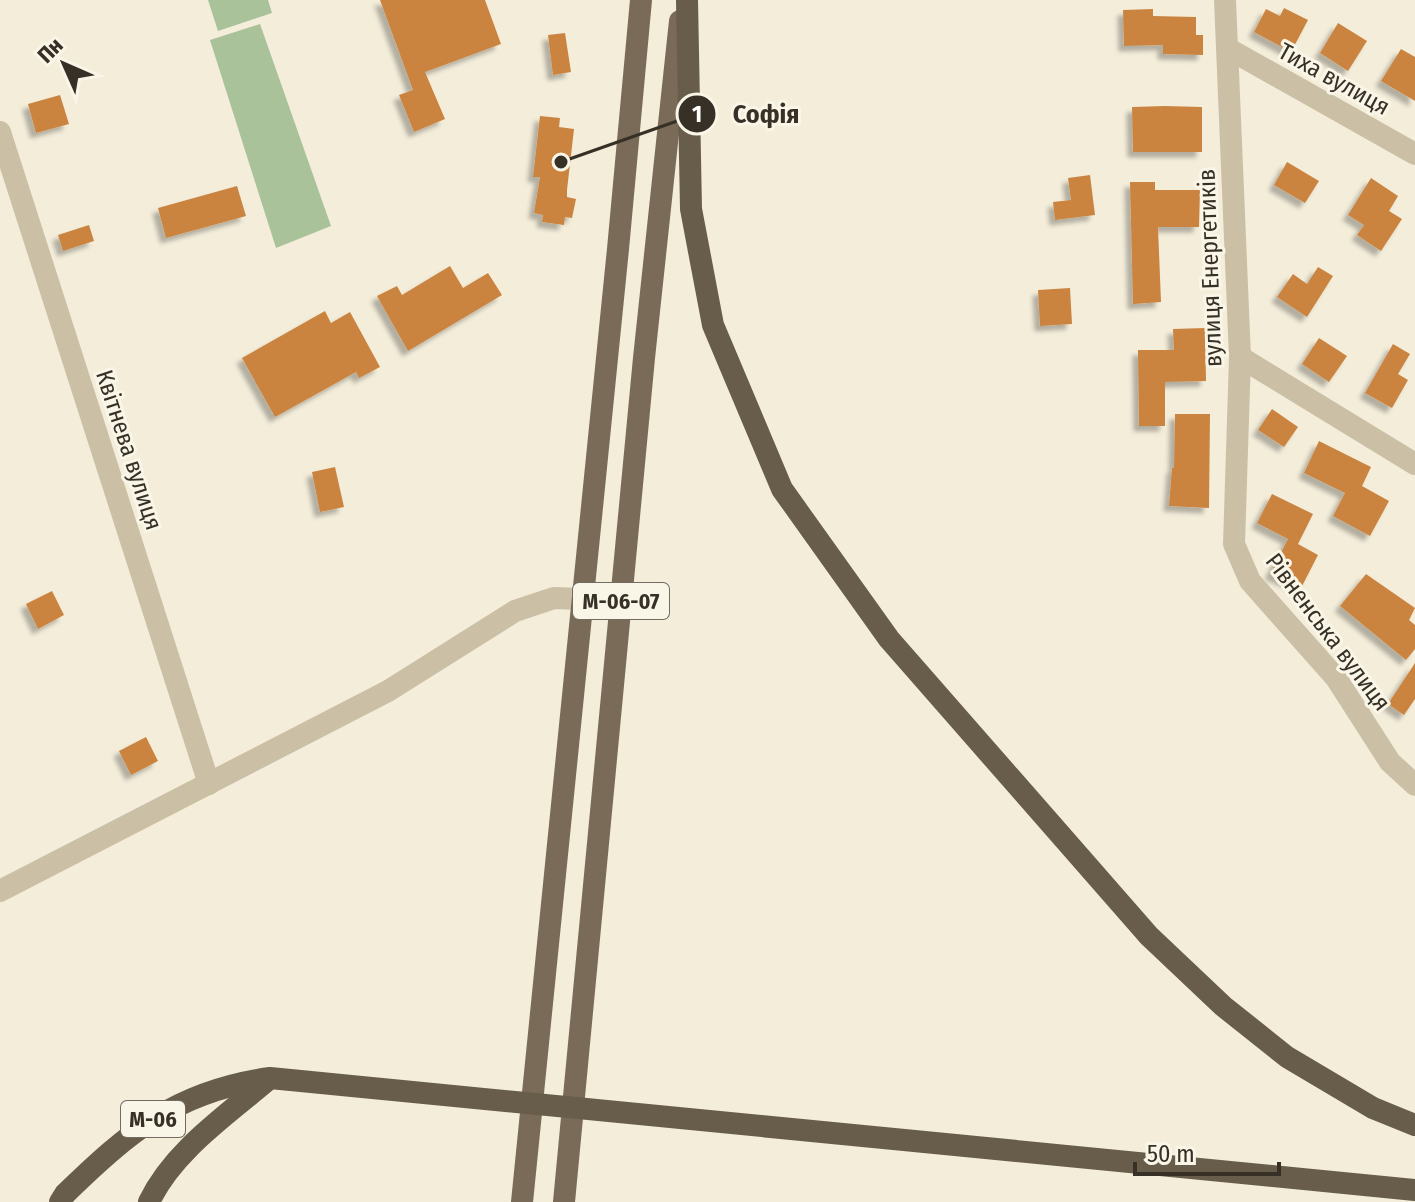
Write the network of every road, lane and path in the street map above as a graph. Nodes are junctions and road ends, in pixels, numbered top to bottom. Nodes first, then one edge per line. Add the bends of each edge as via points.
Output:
1 (641, 0) edge
2 (685, 0) edge
3 (1225, 0) edge
4 (1227, 48) junction
5 (0, 132) edge
6 (1415, 154) edge
7 (1240, 357) junction
8 (1415, 464) edge
9 (1234, 539) joint
10 (582, 599) junction
11 (209, 784) junction
12 (1415, 785) edge
13 (0, 891) edge
14 (270, 1078) junction
15 (1415, 1125) edge
16 (1415, 1190) edge
17 (60, 1202) edge
18 (149, 1202) edge
19 (522, 1202) edge
20 (564, 1202) edge

1 - 10 main road, М-06-07
2 - 15 highway via 691,209 710,310 782,489 889,639 1149,936 1287,1057 1373,1108
2 - 20 main road, М-06-07 via 644,358
3 - 4 street, вулиця Енергетиків
4 - 6 street, Тиха вулиця
4 - 7 street, вулиця Енергетиків
5 - 11 street, Квітнева вулиця
7 - 8 street
7 - 9 street, вулиця Енергетиків
9 - 12 street, Рівненська вулиця via 1250,581 1336,678 1390,762
10 - 11 street via 554,598 515,611 388,691
10 - 19 main road, М-06-07
11 - 13 street
14 - 16 highway, М-06
14 - 17 highway, М-06 via 232,1084 163,1112 115,1145
14 - 18 highway via 192,1146 157,1185

